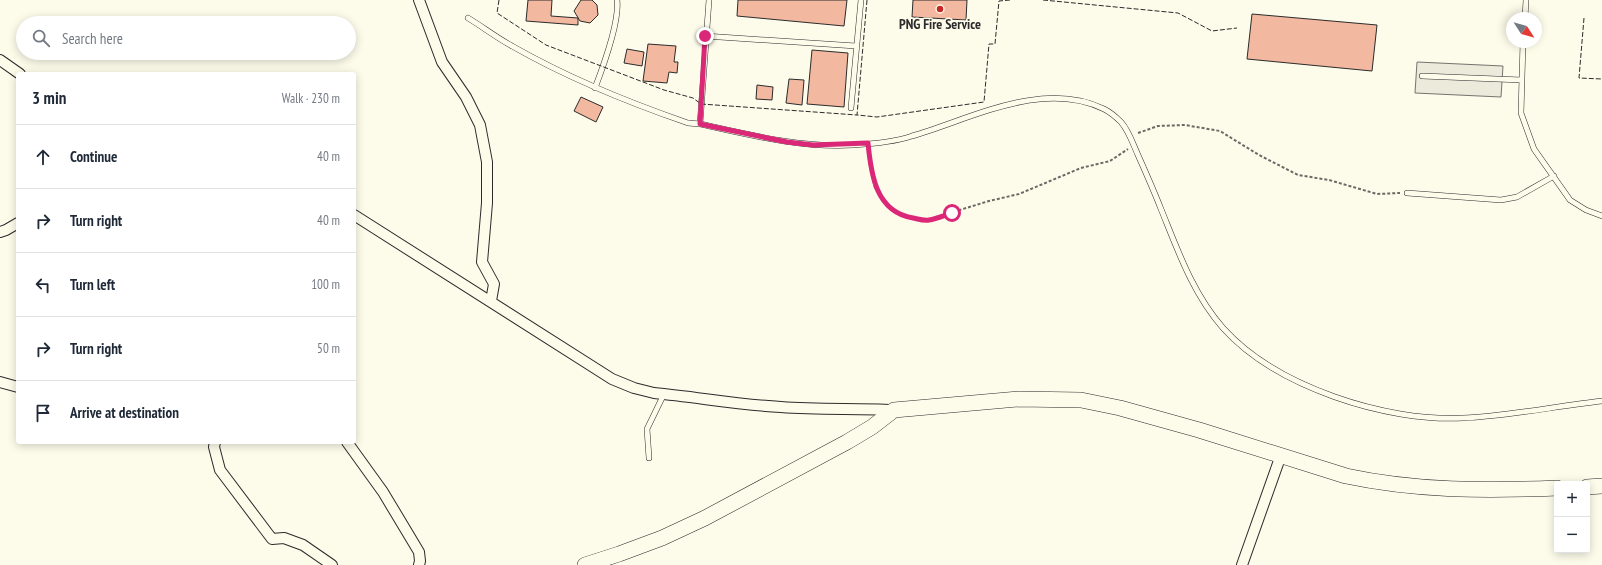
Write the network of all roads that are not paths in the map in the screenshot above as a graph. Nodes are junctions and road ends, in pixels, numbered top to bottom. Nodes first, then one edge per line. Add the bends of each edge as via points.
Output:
1 (418, 0) edge
2 (617, 0) edge
3 (709, 0) edge
4 (860, 0) edge
5 (1526, 0) edge
6 (1525, 12) edge
7 (468, 18) dead end
8 (705, 36) junction
9 (856, 46) junction
10 (1523, 48) edge
11 (0, 60) edge
12 (17, 72) edge
13 (1422, 76) dead end
14 (1522, 80) junction
15 (595, 88) junction
16 (851, 108) dead end
17 (700, 124) junction
18 (1554, 176) junction
19 (1407, 193) road end
20 (356, 216) edge
21 (1602, 216) edge
22 (16, 223) edge
23 (0, 232) edge
24 (491, 301) junction
25 (0, 382) edge
26 (16, 386) edge
27 (664, 394) junction
28 (1602, 401) edge
29 (894, 410) junction
30 (215, 444) edge
31 (349, 444) edge
32 (1281, 455) junction
33 (649, 458) dead end
34 (1602, 486) edge
35 (1590, 487) edge
36 (1554, 488) edge
37 (332, 565) edge
38 (419, 565) edge
39 (585, 565) edge
40 (1242, 565) edge

1 - 24 street via 442,62 466,97 480,125 487,162 487,203 482,262 494,284
2 - 15 lane via 608,53
3 - 8 lane
4 - 9 lane
5 - 6 lane
7 - 15 lane via 511,46
8 - 9 lane
8 - 17 lane
9 - 16 lane
10 - 14 lane
11 - 12 street
13 - 14 lane
14 - 18 lane via 1521,113 1534,149
15 - 17 lane via 664,114
17 - 28 lane via 813,145 868,143 909,137 1011,103 1035,99 1070,99 1102,108 1122,123 1130,137 1186,270 1200,296 1222,327 1261,362 1326,394 1358,404 1415,416 1464,418
18 - 19 lane via 1517,197 1500,200
18 - 21 lane via 1570,200
20 - 24 street
22 - 23 street
24 - 27 street via 612,379 634,388
25 - 26 street
27 - 29 street via 821,410
27 - 33 lane via 646,429
29 - 32 street via 1019,399 1081,400 1156,418
29 - 39 street via 847,442 705,518 662,538
30 - 37 street via 220,470 272,539 284,538 303,545
31 - 38 street via 383,492 419,552
32 - 36 street via 1346,476 1423,488 1505,491
32 - 40 street
34 - 35 street

